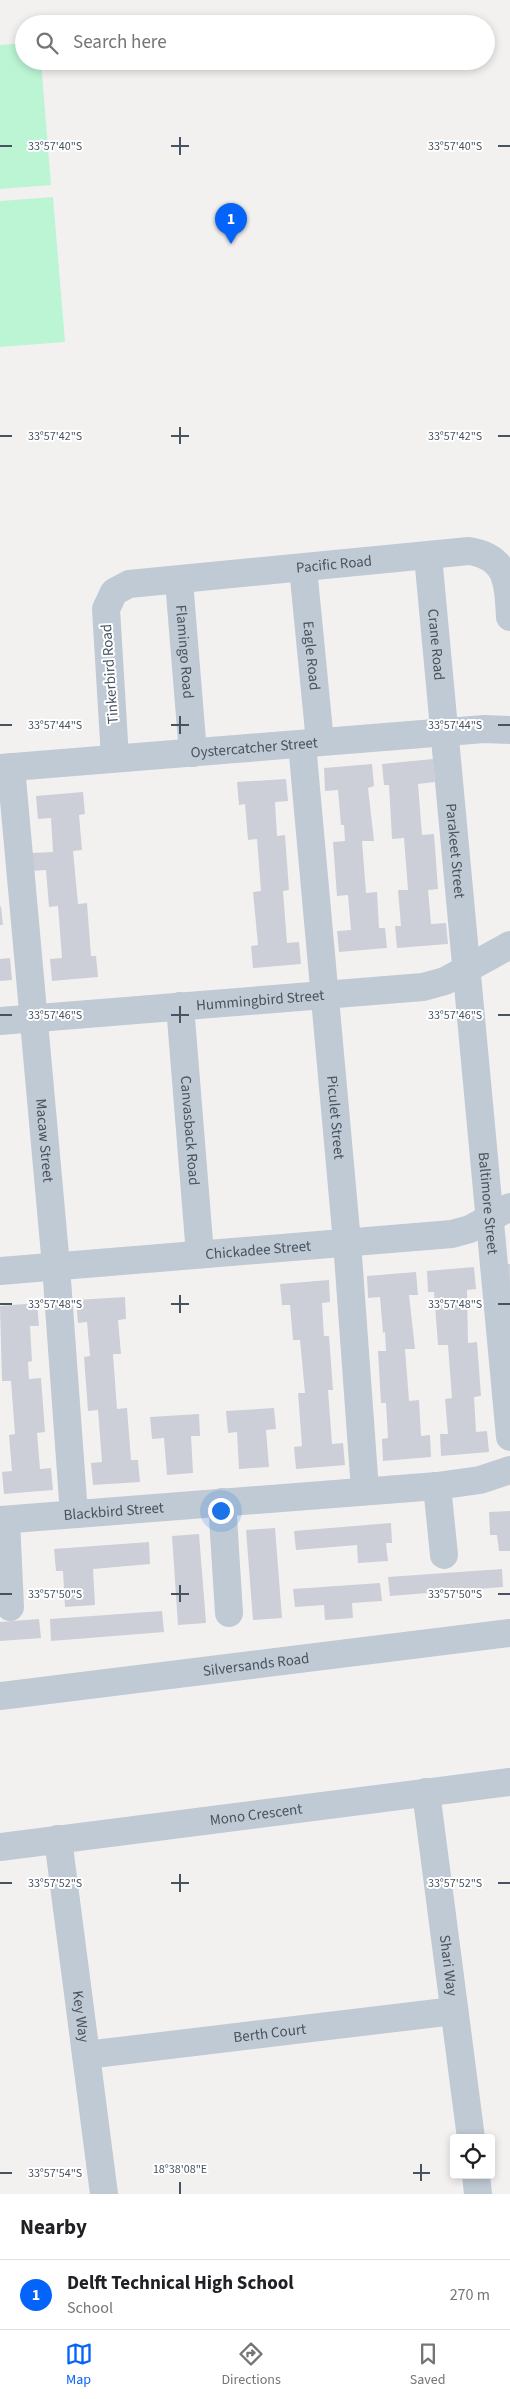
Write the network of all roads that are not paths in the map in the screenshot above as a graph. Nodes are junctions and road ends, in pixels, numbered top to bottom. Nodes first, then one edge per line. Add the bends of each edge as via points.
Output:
1 (428, 556) junction
2 (303, 568) junction
3 (179, 581) junction
4 (509, 588) edge
5 (114, 592) joint
6 (510, 616) edge
7 (509, 725) edge
8 (443, 732) junction
9 (311, 743) junction
10 (193, 753) junction
11 (115, 758) junction
12 (6, 768) edge
13 (510, 945) edge
14 (468, 970) junction
15 (323, 995) junction
16 (180, 1006) junction
17 (33, 1018) junction
18 (0, 1021) edge
19 (500, 1212) edge
20 (347, 1242) junction
21 (200, 1254) junction
22 (56, 1266) junction
23 (0, 1271) edge
24 (510, 1436) edge
25 (510, 1470) edge
26 (437, 1486) junction
27 (365, 1490) junction
28 (222, 1502) junction
29 (74, 1514) junction
30 (3, 1520) edge
31 (444, 1555) dead end
32 (10, 1607) dead end
33 (229, 1613) dead end
34 (510, 1633) edge
35 (0, 1696) edge
36 (510, 1782) edge
37 (426, 1792) junction
38 (58, 1839) junction
39 (0, 1846) edge
40 (454, 2010) junction
41 (86, 2055) junction
42 (470, 2134) edge
43 (476, 2179) edge
44 (104, 2194) edge
45 (478, 2194) edge

1 - 2 street, Pacific Road
1 - 4 street, Pacific Road via 479,552 499,565
1 - 8 street, Crane Road
2 - 3 street, Pacific Road
2 - 9 street, Eagle Road
3 - 5 street, Pacific Road via 129,584
3 - 10 street, Flamingo Road
4 - 6 street, Pacific Road
5 - 11 street, Tinkerbird Road via 106,609
7 - 8 street, Oystercatcher Street
8 - 9 street, Oystercatcher Street
8 - 14 street, Parakeet Street
9 - 10 street, Oystercatcher Street
9 - 15 street, Piculet Street
10 - 11 street, Oystercatcher Street
11 - 12 street, Oystercatcher Street
12 - 17 street, Macaw Street
13 - 14 street, Hummingbird Street
14 - 15 street, Hummingbird Street via 423,987
14 - 19 street, Baltimore Street
15 - 16 street, Hummingbird Street
15 - 20 street, Piculet Street
16 - 17 street, Hummingbird Street
16 - 21 street, Canvasback Road
17 - 18 street, Hummingbird Street
17 - 22 street, Macaw Street
19 - 20 street, Chickadee Street via 470,1229 452,1234
19 - 24 street, Baltimore Street
20 - 21 street, Chickadee Street
20 - 27 street, Piculet Street
21 - 22 street, Chickadee Street
22 - 23 street, Chickadee Street
22 - 29 street, Macaw Street
25 - 26 street, Blackbird Street via 480,1480
26 - 27 street, Blackbird Street
26 - 31 street
27 - 28 street, Blackbird Street
28 - 29 street, Blackbird Street
28 - 33 street
29 - 30 street, Blackbird Street
30 - 32 street, Blackbird Street
34 - 35 street, Silversands Road
36 - 37 street, Mono Crescent
37 - 38 street, Mono Crescent
37 - 40 street, Shari Way
38 - 39 street, Mono Crescent
38 - 41 street, Key Way
40 - 41 street, Berth Court
40 - 42 street, Shari Way
41 - 44 street, Key Way
43 - 45 street

